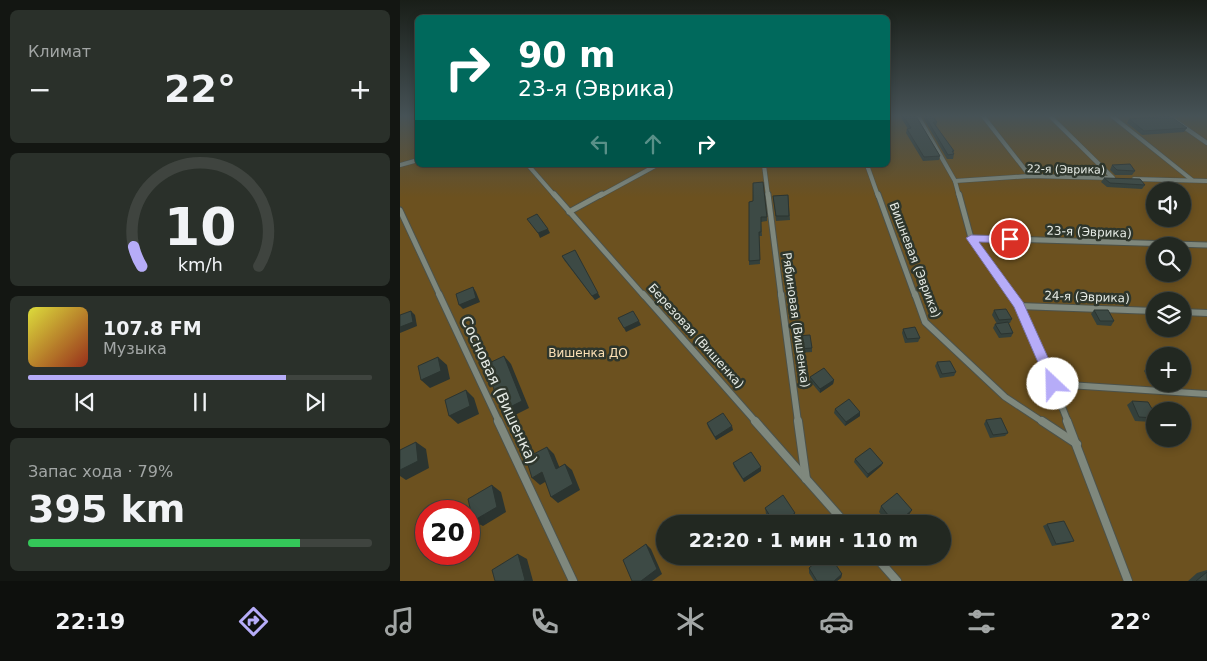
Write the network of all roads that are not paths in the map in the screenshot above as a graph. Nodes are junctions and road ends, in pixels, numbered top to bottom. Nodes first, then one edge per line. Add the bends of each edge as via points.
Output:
1 (933, 143) edge
2 (1004, 143) edge
3 (1078, 143) edge
4 (1145, 143) edge
5 (415, 161) edge
6 (400, 165) edge
7 (530, 167) edge
8 (652, 167) edge
9 (764, 167) edge
10 (868, 167) edge
11 (1030, 176) junction
12 (1113, 178) junction
13 (955, 181) junction
14 (1192, 181) junction
15 (1207, 181) edge
16 (400, 210) edge
17 (569, 212) junction
18 (971, 238) junction
19 (1207, 245) edge
20 (1019, 306) junction
21 (1146, 311) edge
22 (1191, 312) edge
23 (1207, 313) edge
24 (1053, 384) junction
25 (1207, 394) edge
26 (1077, 444) junction
27 (806, 479) junction
28 (838, 515) edge
29 (883, 565) edge
30 (573, 581) edge
31 (897, 581) edge
32 (1128, 581) edge

1 - 13 lane
2 - 11 lane
3 - 12 lane
4 - 14 lane
5 - 6 lane
7 - 17 lane, Березовая (Вишенка)
8 - 17 lane
9 - 27 lane, Рябиновая (Вишенка)
10 - 26 lane, Вишневая (Эврика) via 925,322 1005,397
11 - 12 lane, 22-я (Эврика)
11 - 13 lane, 22-я (Эврика)
12 - 14 lane, 22-я (Эврика)
13 - 18 lane
14 - 15 lane, 22-я (Эврика)
16 - 30 lane, Сосновая (Вишенка)
17 - 27 lane, Березовая (Вишенка)
18 - 19 lane, 23-я (Эврика)
18 - 20 lane
20 - 21 lane, 24-я (Эврика)
20 - 24 lane
22 - 23 lane
24 - 25 lane
24 - 26 lane
26 - 32 lane
27 - 28 lane, Березовая (Вишенка)
29 - 31 lane

